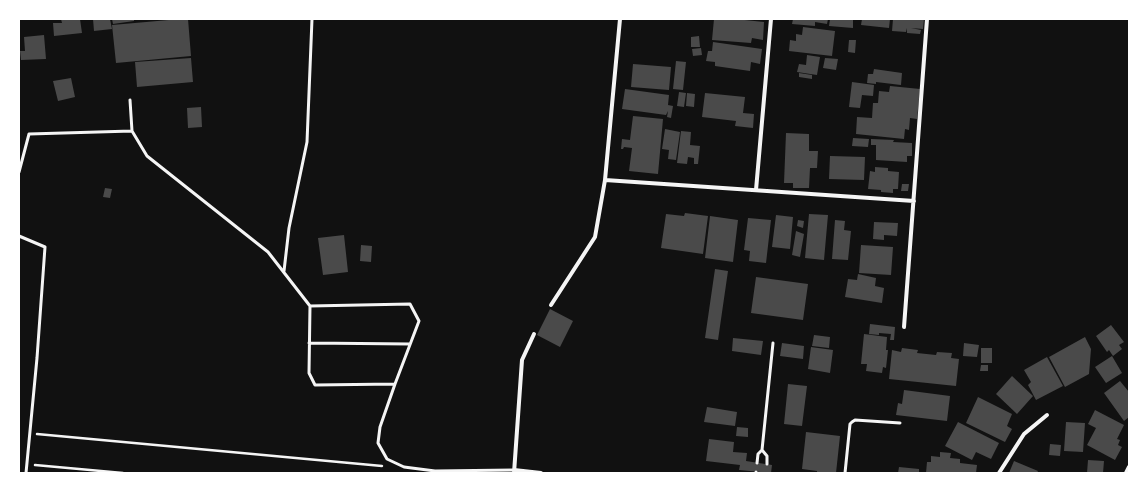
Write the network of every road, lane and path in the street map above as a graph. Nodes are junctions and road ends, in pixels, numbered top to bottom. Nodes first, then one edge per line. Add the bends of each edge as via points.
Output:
1 (312, 19) edge
2 (620, 19) edge
3 (772, 19) edge
4 (927, 19) edge
5 (130, 100) dead end
6 (132, 131) junction
7 (19, 172) edge
8 (605, 180) junction
9 (756, 190) junction
10 (914, 201) junction
11 (19, 236) edge
12 (284, 271) junction
13 (551, 305) dead end
14 (310, 306) junction
15 (904, 327) dead end
16 (534, 334) dead end
17 (309, 343) junction
18 (773, 343) dead end
19 (410, 344) junction
20 (395, 384) junction
21 (1047, 415) dead end
22 (900, 423) dead end
23 (35, 434) dead end
24 (762, 450) junction
25 (757, 463) dead end
26 (767, 464) dead end
27 (34, 465) dead end
28 (388, 467) dead end
29 (1129, 467) edge
30 (435, 472) edge
31 (514, 472) edge
32 (26, 473) edge
33 (123, 473) edge
34 (541, 473) edge
35 (845, 473) edge
36 (999, 473) edge
37 (1126, 473) edge

1 - 12 lane via 307,142 289,228
2 - 8 street
3 - 9 street
4 - 10 street
5 - 6 lane
6 - 7 lane via 29,134
6 - 12 lane via 147,156 268,252
8 - 9 street
8 - 13 street via 595,236
9 - 10 street
10 - 15 street
11 - 32 lane via 45,247
12 - 14 lane
14 - 17 lane
14 - 19 lane via 410,304 420,321
16 - 31 street via 522,360
17 - 19 lane
17 - 20 lane via 309,373 315,385
18 - 24 lane
19 - 20 lane
20 - 30 lane via 380,427 378,443 387,459 404,467
21 - 36 street via 1024,434
22 - 35 lane via 855,420 852,422
23 - 28 path
24 - 25 lane via 758,454
24 - 26 lane via 768,456
27 - 33 path
29 - 37 street
30 - 31 lane
31 - 34 street

